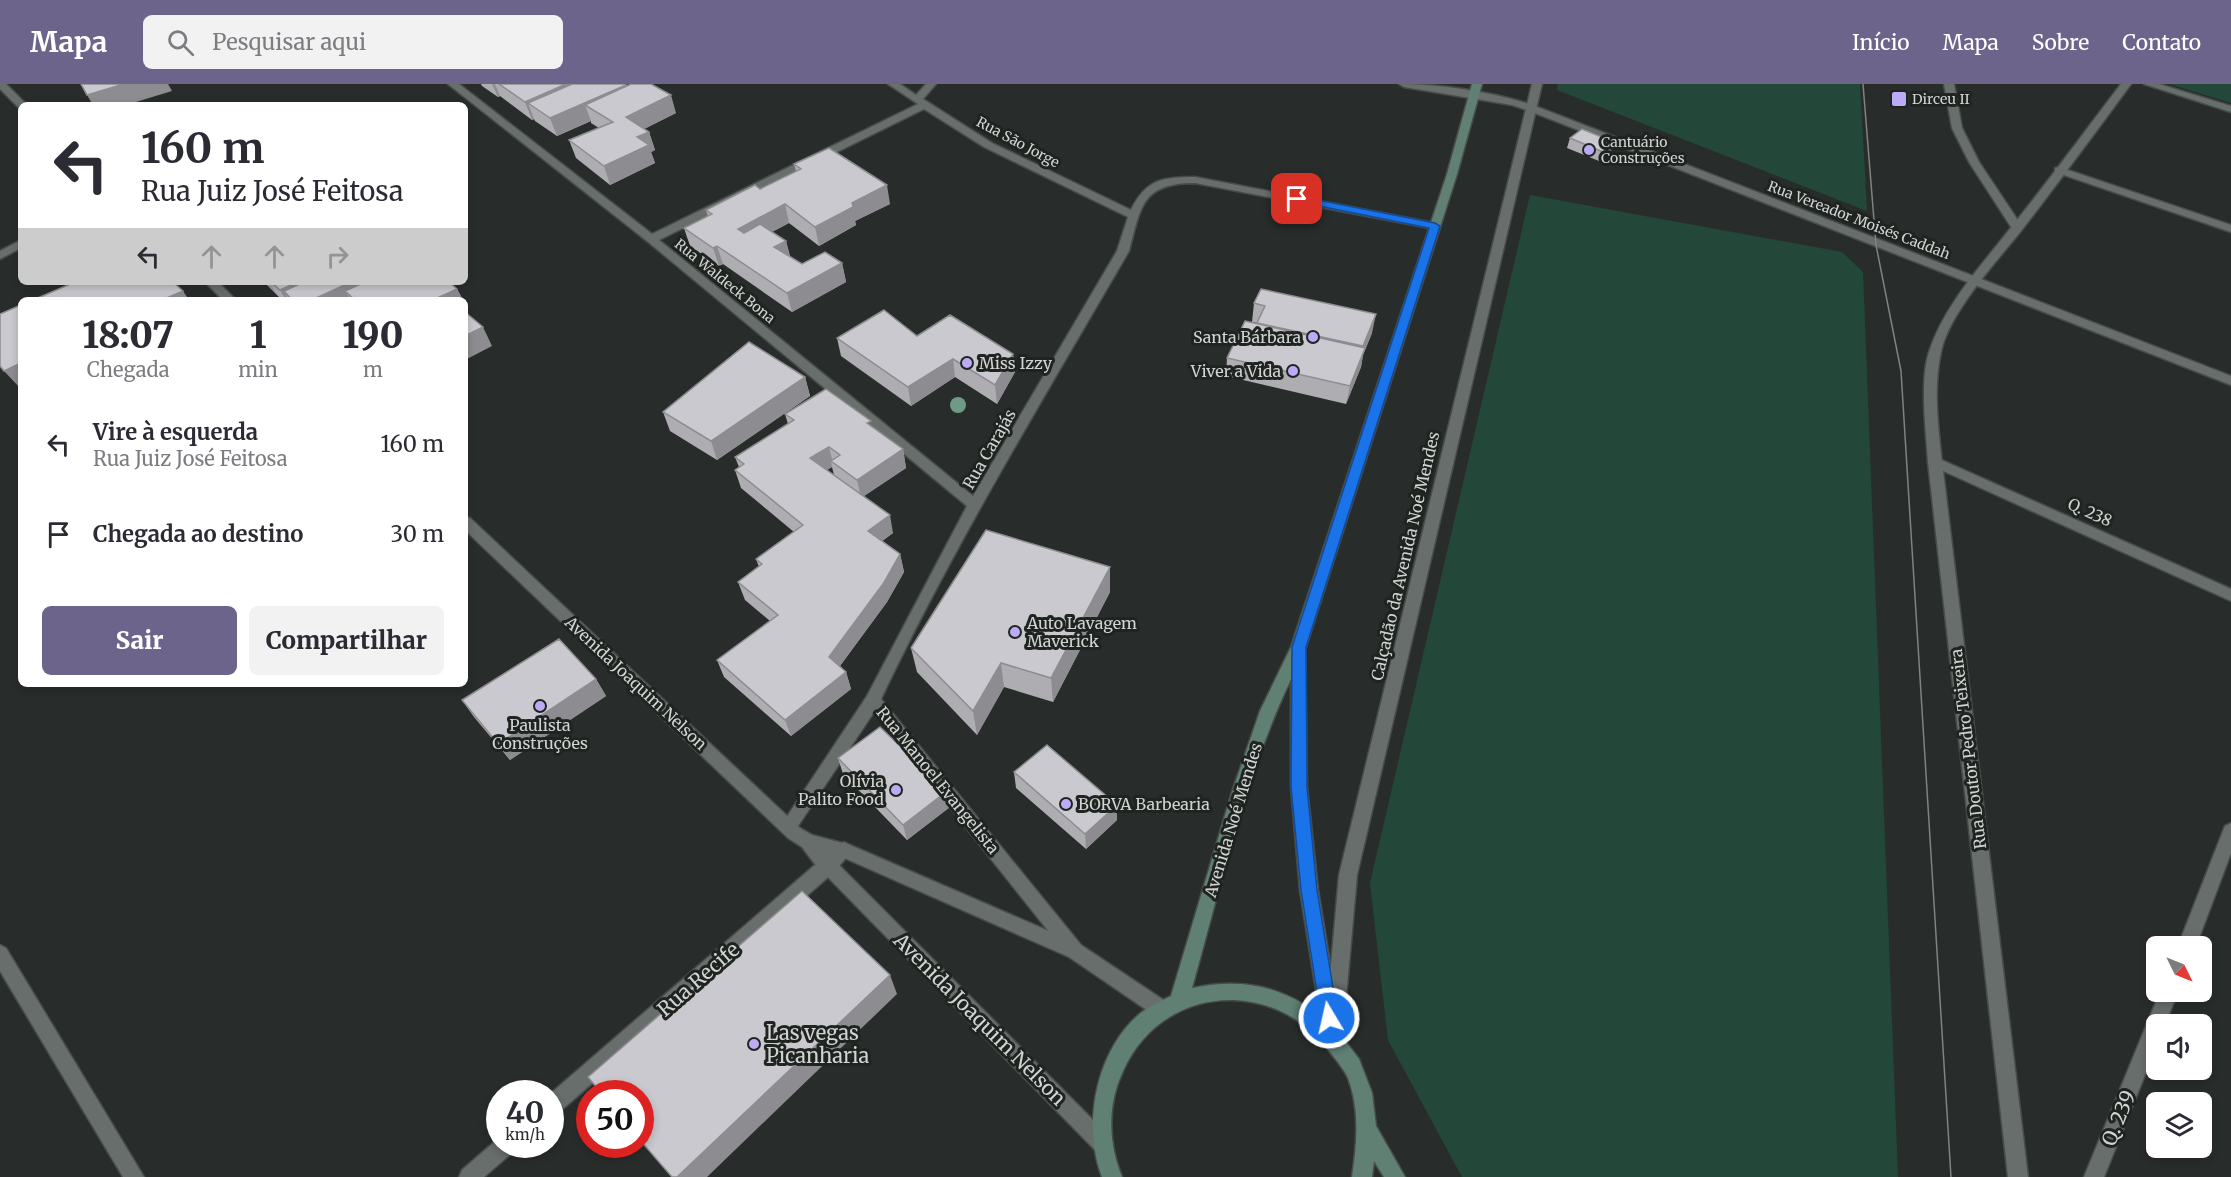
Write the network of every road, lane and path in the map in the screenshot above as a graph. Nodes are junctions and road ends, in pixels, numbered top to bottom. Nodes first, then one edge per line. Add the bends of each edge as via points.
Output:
1 (453, 84) edge
2 (893, 84) edge
3 (931, 84) edge
4 (1404, 84) edge
5 (1537, 84) edge
6 (1950, 84) edge
7 (2126, 84) edge
8 (2149, 84) edge
9 (1, 87) edge
10 (1475, 90) edge
11 (18, 102) edge
12 (922, 102) junction
13 (1531, 108) junction
14 (2231, 109) edge
15 (2059, 170) junction
16 (1134, 216) junction
17 (1435, 226) junction
18 (2017, 228) junction
19 (2231, 229) edge
20 (651, 239) junction
21 (18, 245) edge
22 (0, 256) edge
23 (1974, 280) junction
24 (214, 285) edge
25 (227, 297) edge
26 (2231, 381) edge
27 (1935, 462) junction
28 (975, 505) junction
29 (468, 525) edge
30 (2231, 595) edge
31 (1299, 647) junction
32 (873, 700) junction
33 (788, 826) junction
34 (2231, 831) edge
35 (808, 842) junction
36 (844, 850) junction
37 (828, 866) junction
38 (2191, 936) edge
39 (1075, 951) junction
40 (0, 954) edge
41 (1179, 999) junction
42 (2165, 1002) edge
43 (1161, 1009) junction
44 (1333, 1039) junction
45 (564, 1095) edge
46 (1368, 1131) junction
47 (1103, 1144) junction
48 (491, 1158) edge
49 (134, 1177) edge
50 (469, 1177) edge
51 (1112, 1177) edge
52 (1362, 1177) edge
53 (1395, 1177) edge
54 (2018, 1177) edge
55 (2094, 1177) edge

1 - 20 street, Rua Waldeck Bona
2 - 12 street, Rua São Jorge
3 - 12 street
4 - 10 street, Rua Vereador Moisés Caddah
5 - 13 street, Calçadão da Avenida Noé Mendes
6 - 18 street via 1957,128
7 - 15 street, Rua Doutor Pedro Teixeira
8 - 14 street
9 - 11 street
10 - 13 street, Rua Vereador Moisés Caddah
10 - 17 main road, Avenida Noé Mendes
12 - 16 street, Rua São Jorge via 988,145
12 - 20 street
13 - 23 street, Rua Vereador Moisés Caddah
13 - 44 street, Calçadão da Avenida Noé Mendes via 1348,875
15 - 18 street, Rua Doutor Pedro Teixeira
15 - 19 street
16 - 17 street, Rua Carajás via 1142,200 1160,183 1195,180
16 - 28 street, Rua Carajás via 1123,251
17 - 31 main road, Avenida Noé Mendes
18 - 23 street, Rua Doutor Pedro Teixeira
20 - 28 street, Rua Waldeck Bona
21 - 22 street
23 - 26 street, Rua Vereador Moisés Caddah
23 - 27 street, Rua Doutor Pedro Teixeira via 1935,351 1930,403
24 - 25 street
27 - 30 street, Q. 238
27 - 54 street, Rua Doutor Pedro Teixeira
28 - 32 street, Rua Carajás
29 - 33 street, Avenida Joaquim Nelson
31 - 41 main road, Avenida Noé Mendes via 1268,711 1240,792
31 - 44 main road, Avenida Noé Mendes via 1299,787 1309,890
32 - 33 street, Rua Manoel Evangelista
32 - 39 street, Rua Manoel Evangelista
33 - 35 street, Avenida Joaquim Nelson
34 - 38 street
35 - 36 street, Avenida Joaquim Nelson
35 - 37 street, Avenida Joaquim Nelson
36 - 37 street, Rua Recife
36 - 39 street, Avenida Joaquim Nelson
37 - 45 street, Rua Recife
37 - 47 street, Avenida Joaquim Nelson
39 - 43 street, Avenida Joaquim Nelson
40 - 49 street
41 - 43 main road
41 - 44 main road via 1219,989 1261,993 1300,1011
42 - 55 street, Q. 239
43 - 47 main road via 1132,1032 1112,1065 1102,1102
44 - 46 main road via 1352,1067 1363,1098
46 - 52 main road
46 - 53 main road
47 - 51 main road
48 - 50 street

